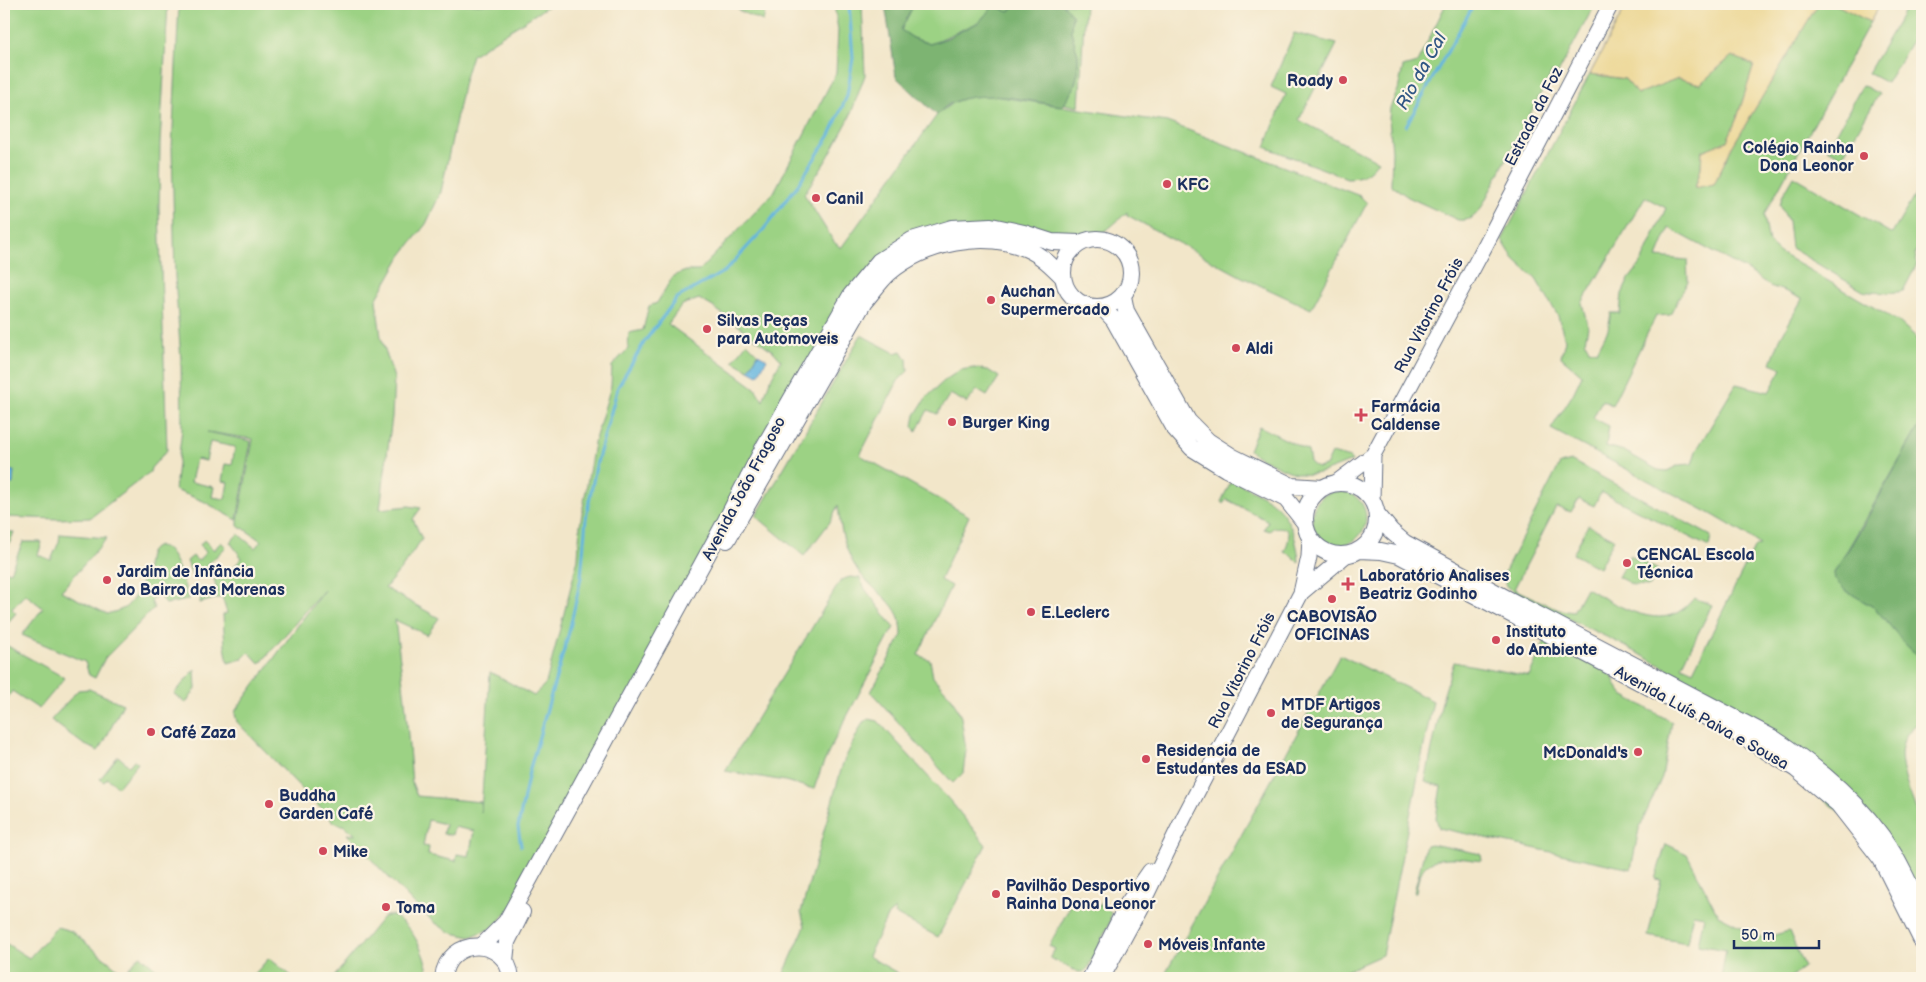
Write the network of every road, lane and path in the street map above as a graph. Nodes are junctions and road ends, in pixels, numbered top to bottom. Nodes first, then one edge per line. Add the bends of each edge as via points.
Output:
1 (1611, 4) edge
2 (1080, 243) junction
3 (1486, 244) joint
4 (1063, 277) junction
5 (1123, 296) junction
6 (1102, 307) junction
7 (1373, 455) junction
8 (1330, 485) junction
9 (1375, 507) junction
10 (1307, 530) junction
11 (1352, 552) junction
12 (1301, 592) junction
13 (1133, 907) junction
14 (1922, 911) edge
15 (1922, 941) edge
16 (482, 946) junction
17 (505, 961) junction
18 (443, 978) edge
19 (511, 978) edge
20 (1090, 978) edge
21 (1102, 978) edge

1 - 3 main road, Estrada da Foz
2 - 4 main road via 1066,258
2 - 5 main road via 1103,239 1112,242 1127,256 1130,282
2 - 16 main road, Avenida João Fragoso via 1052,242 991,226 952,228 912,240 879,261 851,295 765,445 506,922
3 - 7 main road, Rua Vitorino Fróis
4 - 6 main road via 1073,298 1091,307
4 - 17 main road, Avenida João Fragoso via 1047,261 1026,249 990,240 954,242 918,253 888,273 864,302 750,500 514,927 507,942
5 - 6 main road
5 - 8 main road via 1126,311 1188,421 1208,442 1292,486
6 - 10 main road via 1114,320 1175,428 1192,448 1286,499
7 - 8 main road, Rua Vitorino Fróis
7 - 9 main road, Rua Vitorino Fróis
8 - 9 main road via 1347,483 1357,486 1366,492
8 - 10 main road via 1308,502 1305,512
9 - 11 main road via 1377,525 1374,535 1368,544
9 - 14 main road, Avenida Luís Paiva e Sousa via 1391,531 1405,543 1773,738 1807,760 1847,794 1871,822 1894,854
10 - 11 main road via 1316,545 1325,551 1335,555
10 - 12 main road, Rua Vitorino Fróis via 1309,557
11 - 12 main road, Rua Vitorino Fróis
11 - 15 main road, Avenida Luís Paiva e Sousa via 1381,551 1399,555 1740,734 1796,770 1838,804 1881,859
12 - 13 main road, Rua Vitorino Fróis via 1184,817
13 - 20 main road, Rua Vitorino Fróis
13 - 21 main road, Rua Vitorino Fróis
16 - 17 main road via 499,954
16 - 18 main road via 468,947 454,955 445,968
17 - 19 main road

